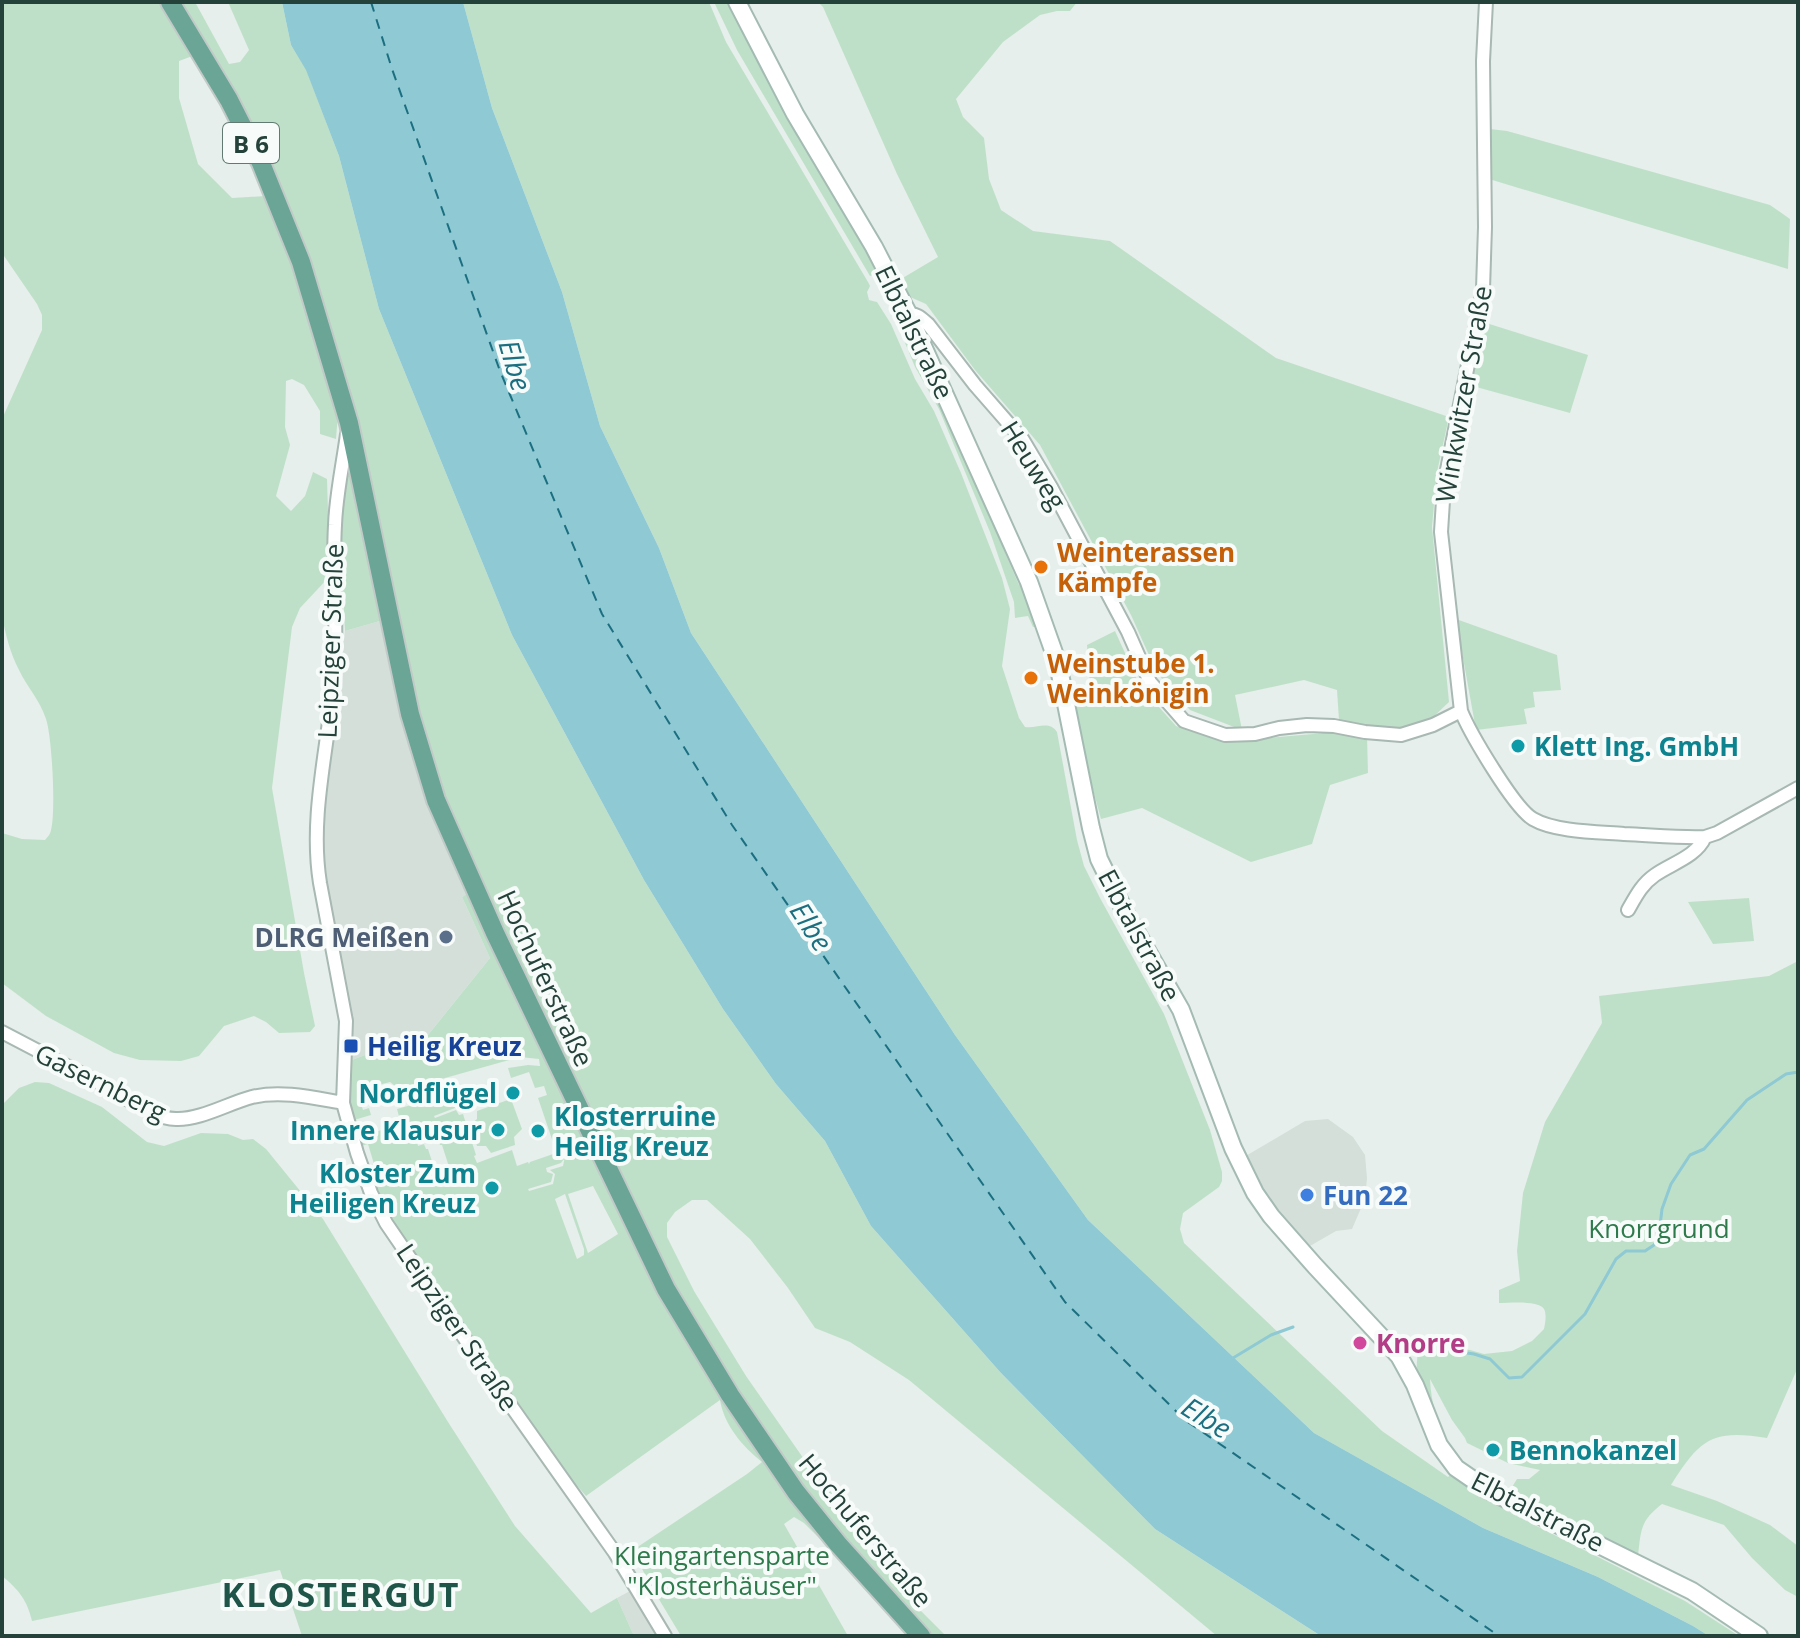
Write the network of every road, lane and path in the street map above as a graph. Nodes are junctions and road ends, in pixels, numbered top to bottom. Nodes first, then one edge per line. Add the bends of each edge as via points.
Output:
1 (170, 2) edge
2 (737, 2) edge
3 (1486, 2) edge
4 (909, 315) junction
5 (349, 423) junction
6 (364, 493) junction
7 (336, 510) junction
8 (1461, 711) junction
9 (1798, 788) edge
10 (1705, 837) junction
11 (1628, 910) dead end
12 (2, 1032) edge
13 (343, 1103) junction
14 (665, 1636) edge
15 (921, 1636) edge
16 (1759, 1636) edge

1 - 5 main road, B 6 via 229,100 271,184 301,262
2 - 4 street, Elbtalstraße
3 - 8 street, Winkwitzer Straße via 1483,289 1444,485 1441,532
4 - 8 street, Heuweg via 928,324 1023,440 1150,682 1184,721 1225,735 1307,725 1401,735
4 - 16 street, Elbtalstraße via 1046,628 1099,859 1181,1010 1255,1193 1399,1356 1439,1445 1456,1468 1488,1490 1692,1591
5 - 6 main road, B 6
5 - 7 street, Leipziger Straße
6 - 7 street, Leipziger Straße via 343,498
6 - 15 main road, Hochuferstraße / B 6 via 410,714 436,800 666,1289 796,1492
7 - 13 street, Leipziger Straße via 335,663 316,861 346,1021
8 - 10 street, Winkwitzer Straße via 1520,808 1533,819 1585,832
9 - 10 street, Winkwitzer Straße
10 - 11 street via 1697,849 1642,886
12 - 13 street, Gasernberg via 166,1118 185,1119 268,1094
13 - 14 street, Leipziger Straße via 371,1193 386,1223 615,1553

